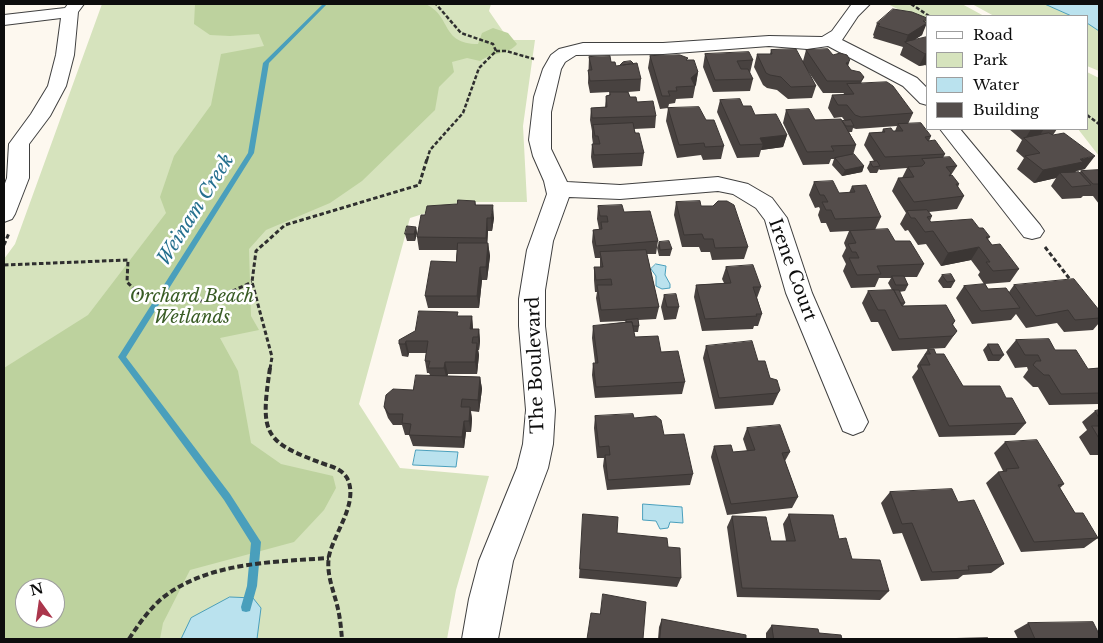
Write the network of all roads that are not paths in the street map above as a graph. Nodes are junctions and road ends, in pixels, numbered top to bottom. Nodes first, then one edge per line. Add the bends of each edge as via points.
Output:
1 (862, 4) edge
2 (73, 8) edge
3 (4, 20) edge
4 (831, 41) junction
5 (926, 98) edge
6 (951, 130) edge
7 (11, 145) edge
8 (558, 189) junction
9 (4, 214) edge
10 (1032, 231) road end
11 (853, 422) dead end
12 (480, 639) edge

1 - 4 street via 849,14 838,36
2 - 3 street
2 - 7 street via 57,86 40,116
4 - 5 street via 910,82
4 - 8 street via 581,50 563,54 554,65 543,103 539,134 543,156
6 - 10 street
7 - 9 street via 18,178
8 - 11 street, Irene Court via 630,192 718,184 740,189 764,203 776,218 799,293
8 - 12 street, The Boulevard via 535,266 532,310 542,418 538,445 532,473 504,535 487,591

